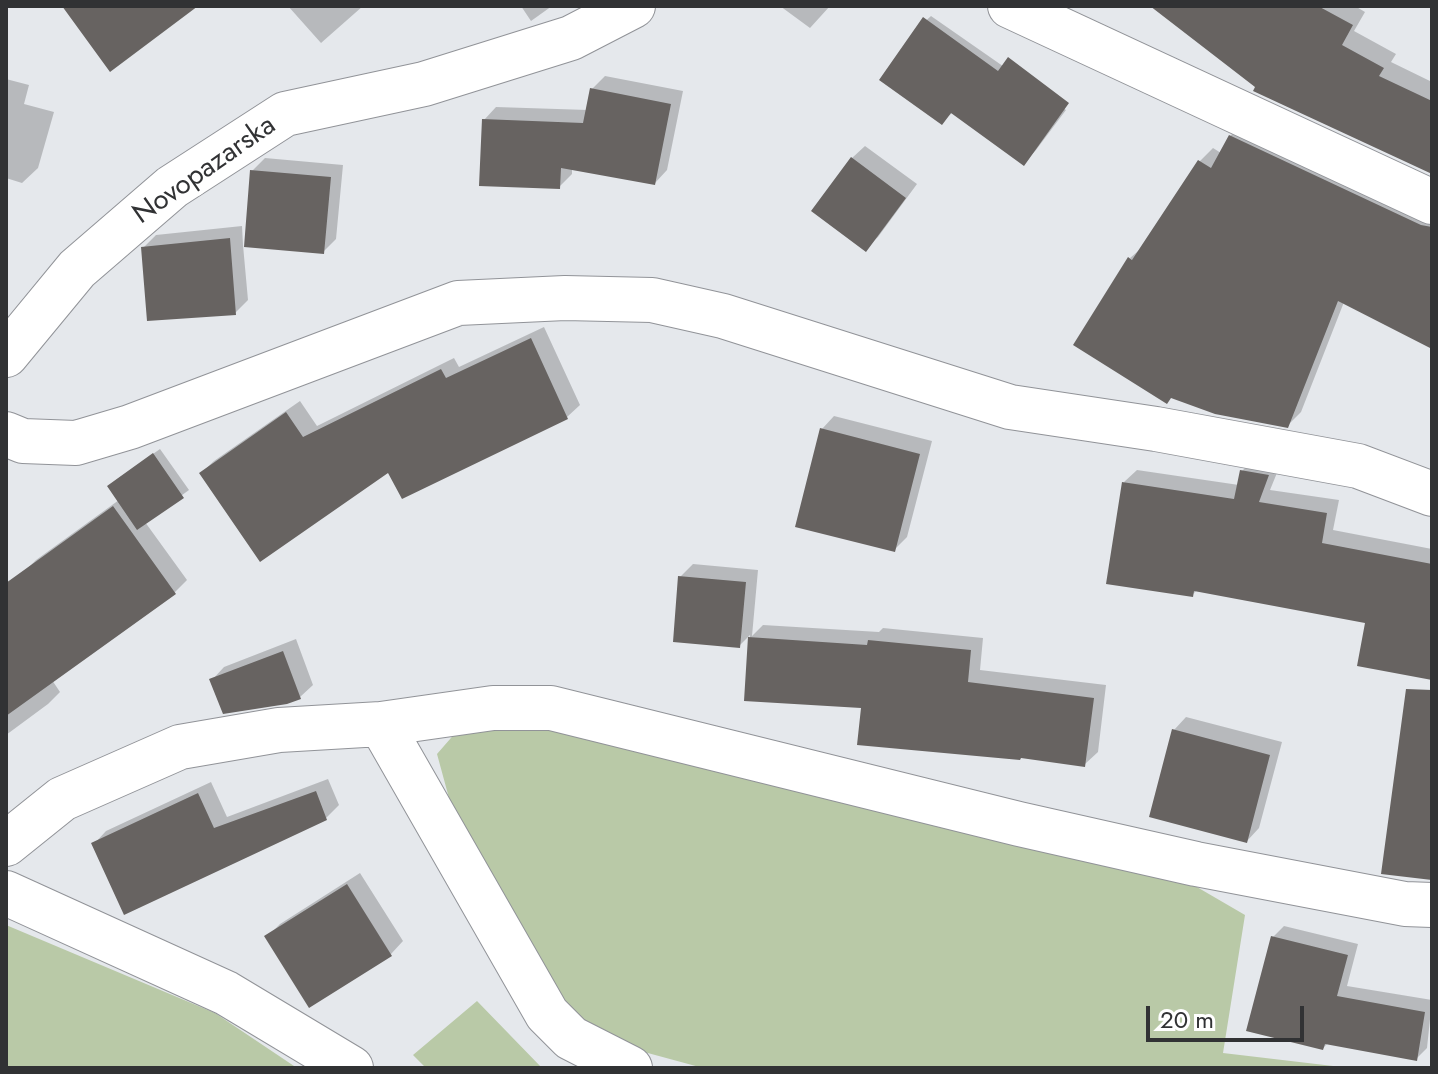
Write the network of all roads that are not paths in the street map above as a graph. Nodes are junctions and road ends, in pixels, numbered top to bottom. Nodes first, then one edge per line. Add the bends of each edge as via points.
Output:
1 (633, 6) edge
2 (1010, 6) edge
3 (1432, 202) edge
4 (6, 355) edge
5 (6, 434) edge
6 (1432, 494) edge
7 (381, 724) junction
8 (6, 844) edge
9 (6, 893) edge
10 (1432, 905) edge
11 (351, 1068) edge
12 (630, 1068) edge

1 - 4 street, Novopazarska via 571,38 439,80 285,114 172,187 77,269
2 - 3 street
5 - 6 street via 23,441 76,443 458,303 652,300 723,316 1010,407 1358,466
7 - 8 street via 279,730 180,747 62,799
7 - 10 street via 493,708 551,708 1167,857
7 - 12 street via 547,1014 571,1038
9 - 11 street via 226,993

